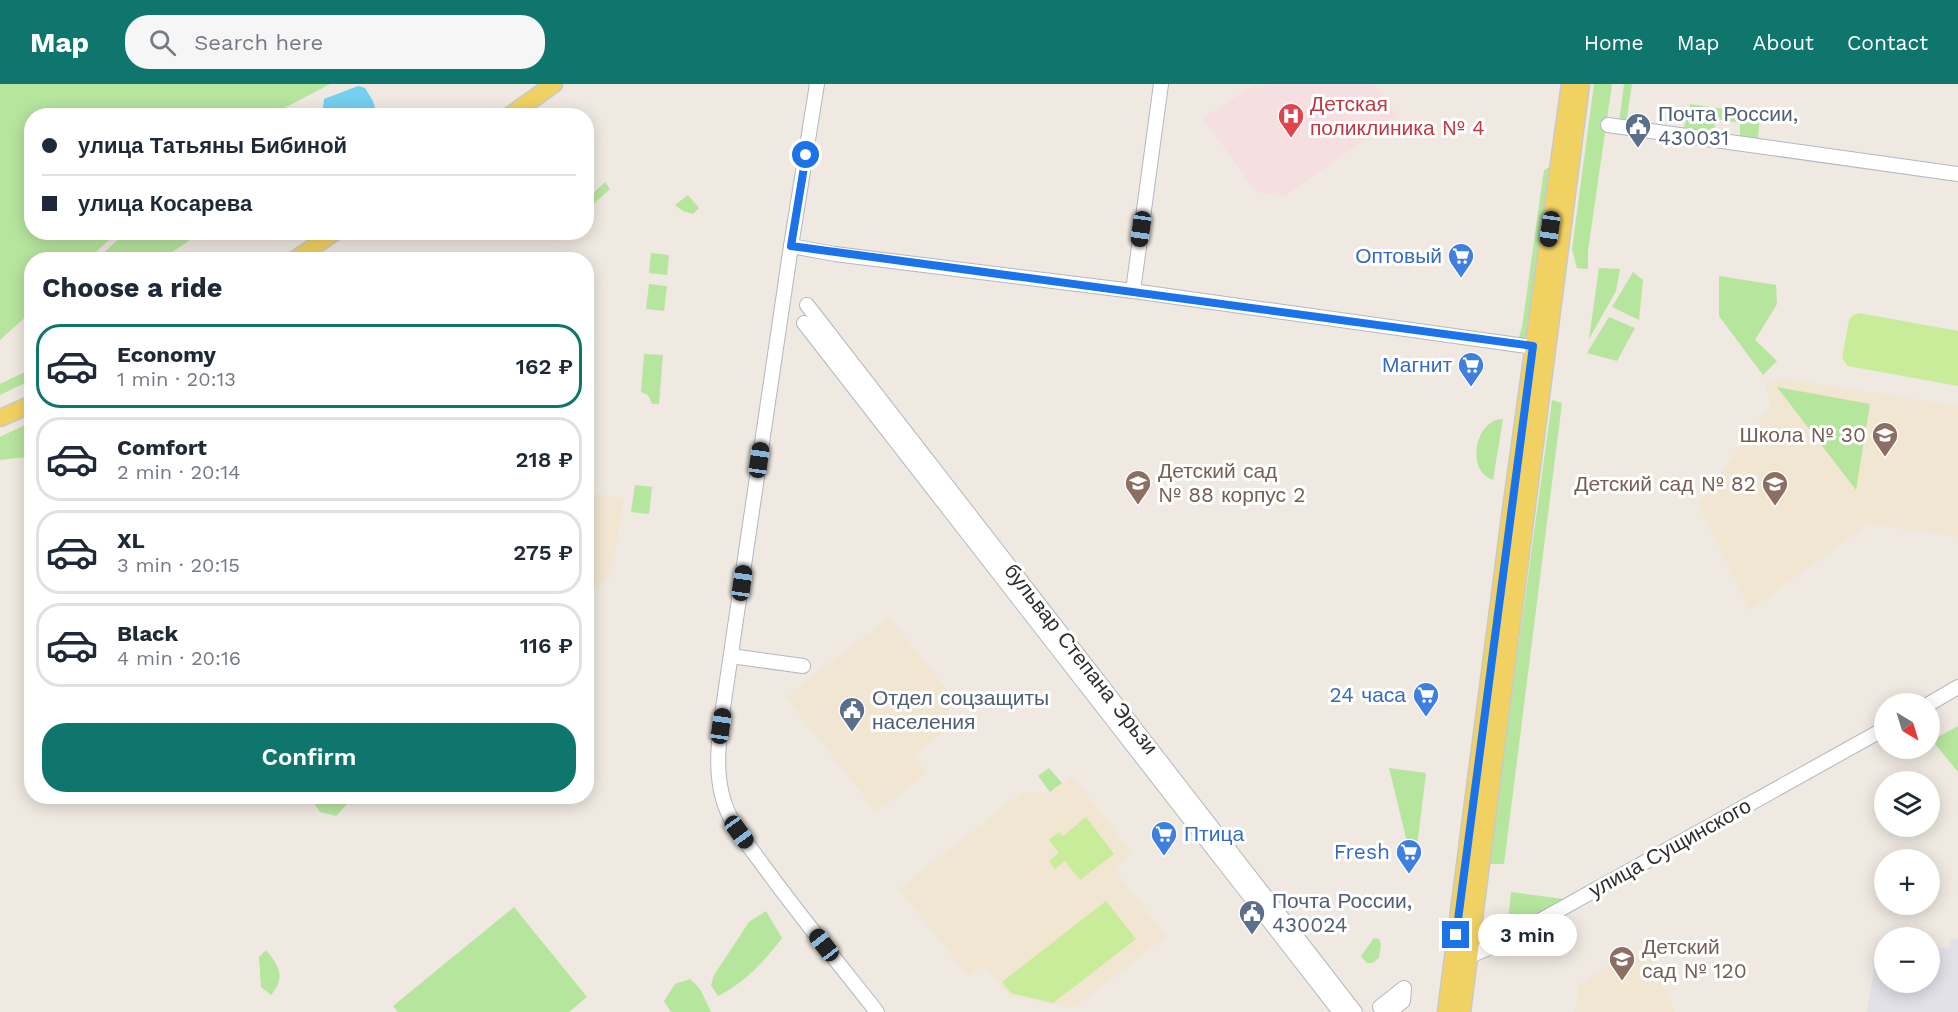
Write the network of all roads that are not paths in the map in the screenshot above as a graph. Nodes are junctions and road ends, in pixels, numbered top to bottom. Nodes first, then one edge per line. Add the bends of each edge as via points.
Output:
1 (554, 84) edge
2 (817, 84) edge
3 (1161, 84) edge
4 (1570, 84) edge
5 (1581, 84) edge
6 (520, 108) edge
7 (1608, 125) dead end
8 (1958, 174) edge
9 (323, 240) edge
10 (791, 246) junction
11 (306, 252) edge
12 (1133, 291) junction
13 (807, 305) dead end
14 (804, 323) dead end
15 (1540, 347) junction
16 (24, 408) edge
17 (0, 418) edge
18 (731, 656) junction
19 (803, 666) dead end
20 (1958, 687) edge
21 (1940, 698) edge
22 (1874, 735) edge
23 (1462, 955) junction
24 (877, 1012) edge
25 (1340, 1012) edge
26 (1355, 1012) edge
27 (1384, 1012) edge
28 (1389, 1012) edge
29 (1446, 1012) edge
30 (1462, 1012) edge

1 - 6 main road
2 - 10 street
3 - 12 street
4 - 15 main road
5 - 15 main road
7 - 8 street
9 - 11 main road
10 - 12 street
10 - 18 street
12 - 15 street
13 - 26 street, бульвар Степана Эрьзи
14 - 25 street, бульвар Степана Эрьзи
15 - 23 main road
16 - 17 main road
18 - 19 street
18 - 24 street via 718,744 719,785 727,810 780,889
20 - 21 street
22 - 23 street, улица Сущинского via 1498,944
23 - 29 main road
23 - 30 main road
27 - 28 street via 1380,1007 1404,988 1402,1001

